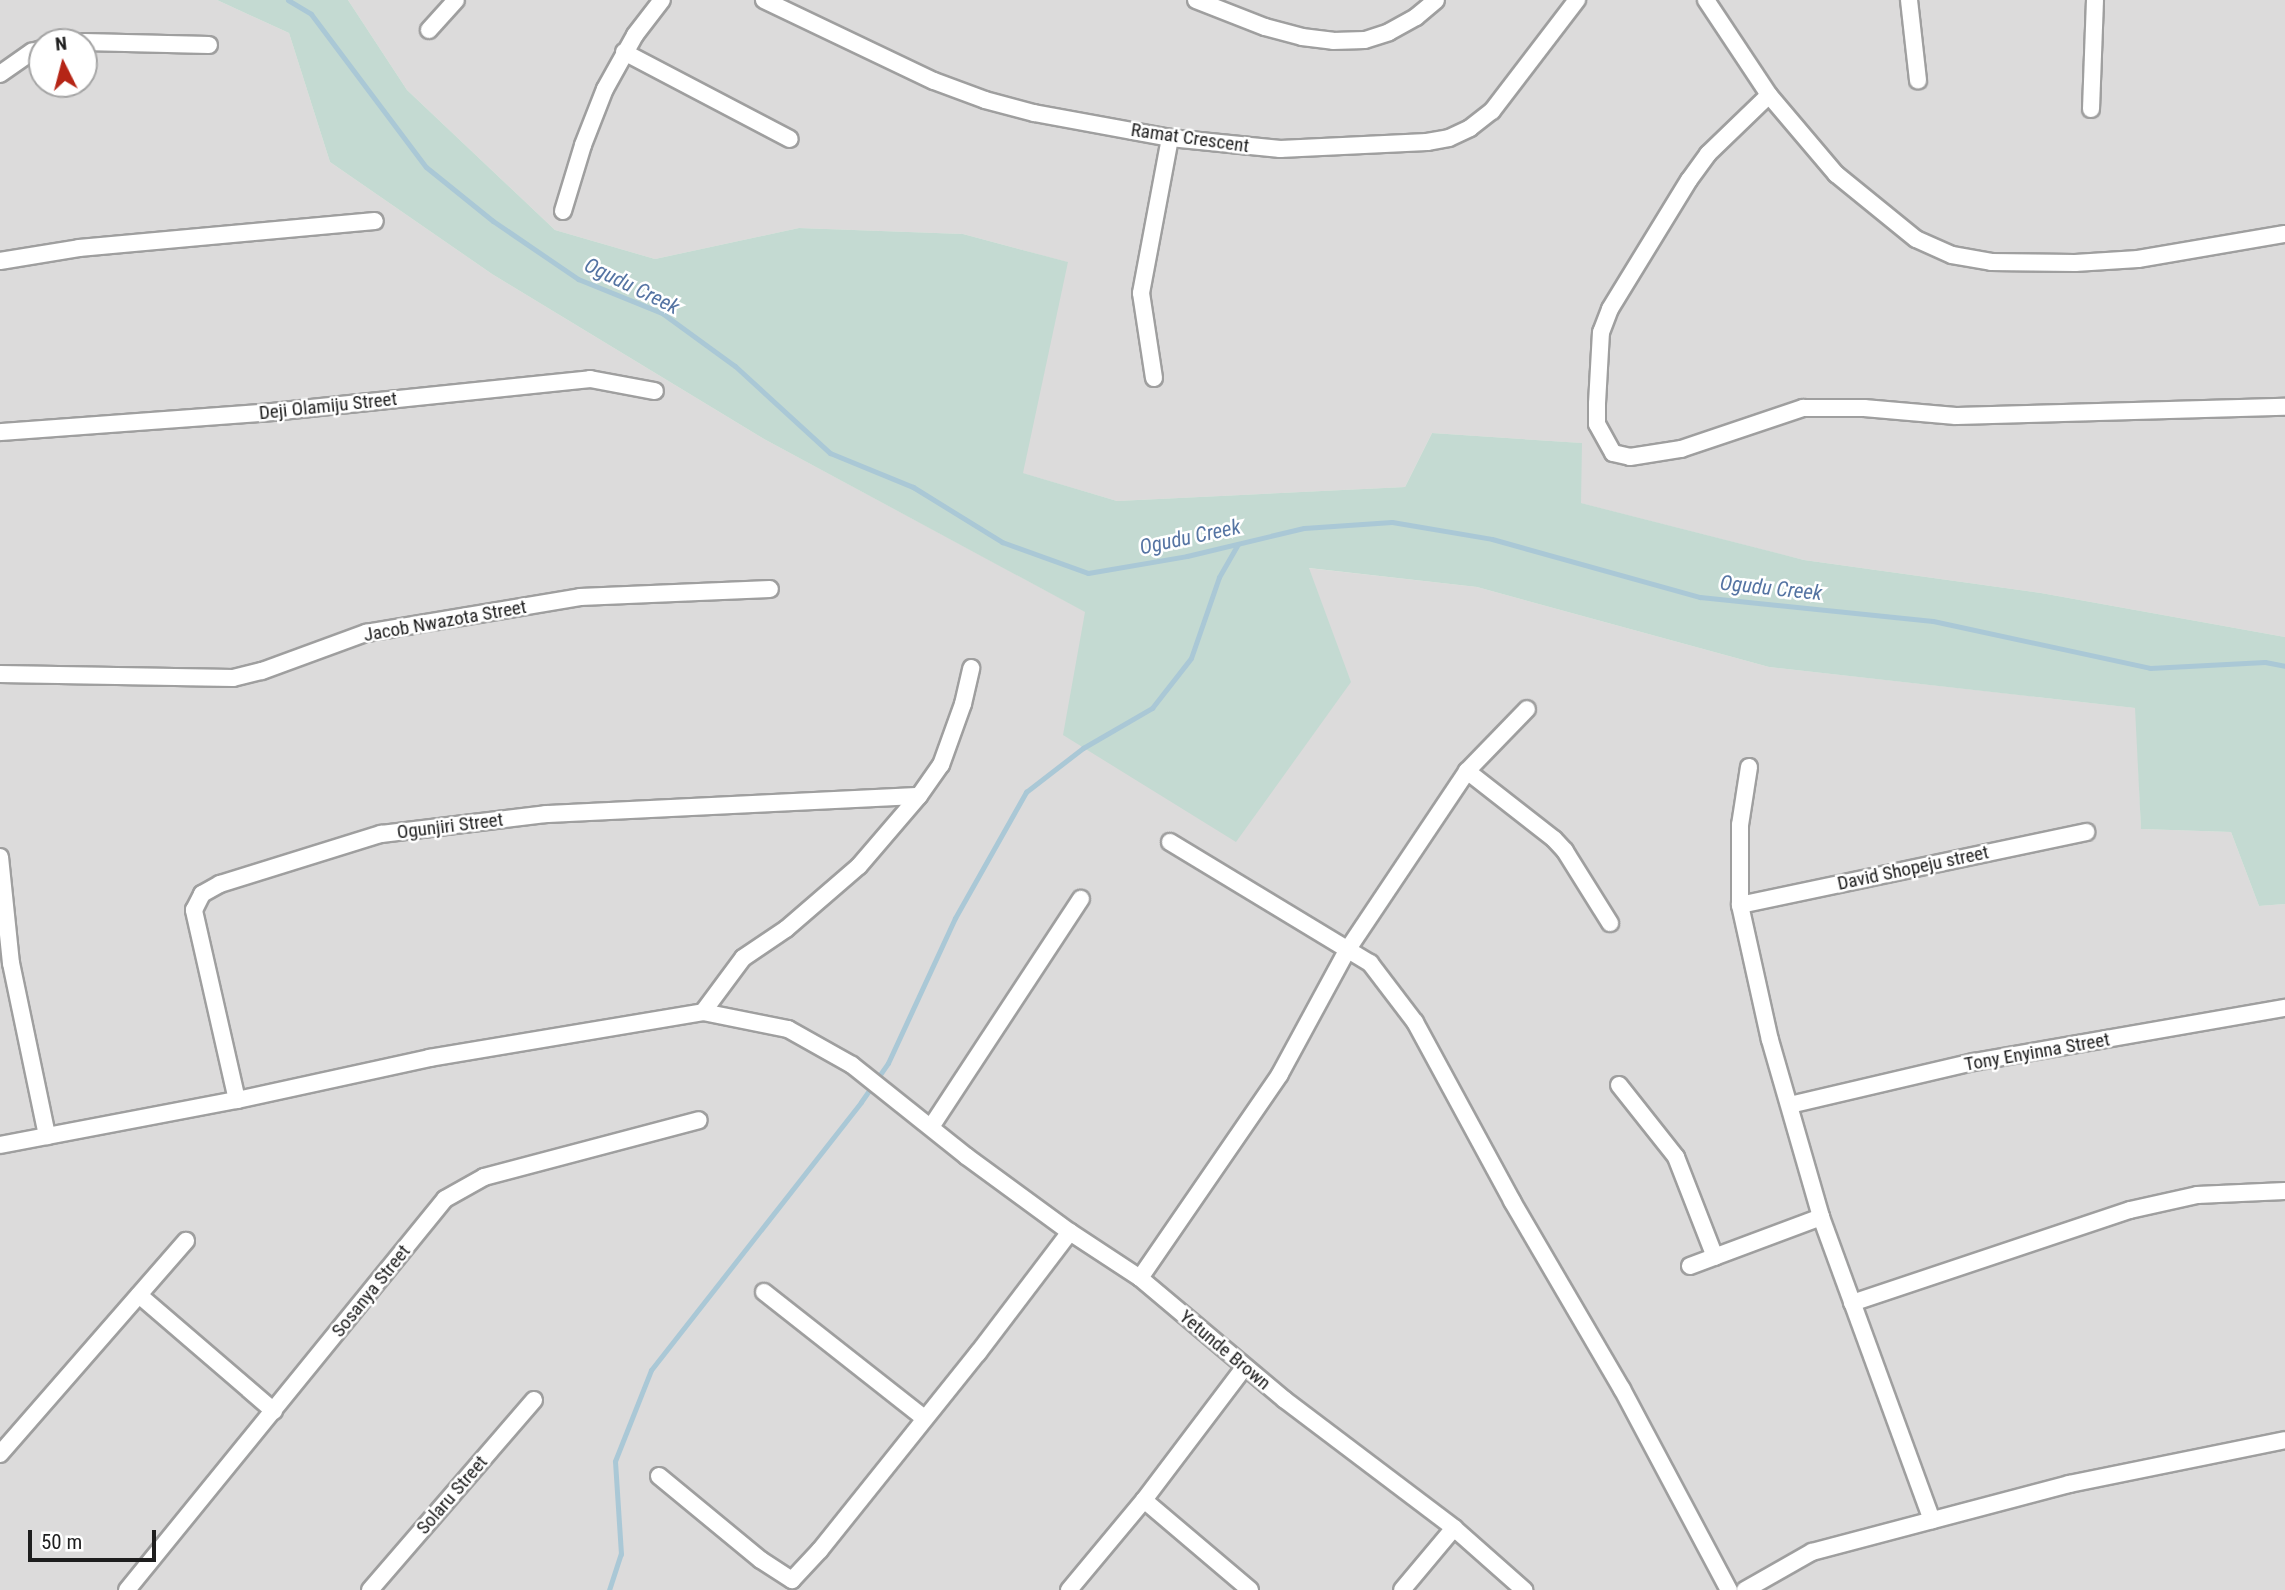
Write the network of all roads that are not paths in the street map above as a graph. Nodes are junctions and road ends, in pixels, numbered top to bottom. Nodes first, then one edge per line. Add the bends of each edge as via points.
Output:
1 (457, 0) edge
2 (662, 0) edge
3 (764, 0) edge
4 (1196, 0) edge
5 (1436, 0) edge
6 (1577, 0) edge
7 (1706, 0) edge
8 (1909, 0) edge
9 (2095, 0) edge
10 (429, 30) dead end
11 (98, 43) edge
12 (209, 45) dead end
13 (624, 52) junction
14 (28, 55) edge
15 (0, 74) edge
16 (1918, 80) dead end
17 (1769, 95) junction
18 (2091, 109) dead end
19 (1170, 138) junction
20 (790, 139) dead end
21 (563, 211) dead end
22 (375, 221) dead end
23 (2285, 234) edge
24 (0, 261) edge
25 (1154, 378) dead end
26 (655, 391) dead end
27 (2285, 407) edge
28 (0, 432) edge
29 (770, 589) dead end
30 (971, 668) dead end
31 (0, 674) edge
32 (1527, 709) dead end
33 (1749, 767) dead end
34 (1467, 771) junction
35 (919, 796) junction
36 (2086, 832) dead end
37 (1170, 842) dead end
38 (0, 857) edge
39 (1081, 899) dead end
40 (1740, 905) junction
41 (1610, 923) dead end
42 (1348, 948) junction
43 (2285, 1008) edge
44 (703, 1012) junction
45 (1619, 1085) dead end
46 (237, 1100) junction
47 (1790, 1105) junction
48 (699, 1120) dead end
49 (925, 1122) junction
50 (47, 1136) junction
51 (0, 1145) edge
52 (2285, 1191) edge
53 (1821, 1217) junction
54 (1070, 1232) junction
55 (186, 1241) dead end
56 (1715, 1257) junction
57 (1690, 1266) dead end
58 (1140, 1278) junction
59 (764, 1292) dead end
60 (139, 1295) junction
61 (1852, 1303) junction
62 (1244, 1368) junction
63 (534, 1400) dead end
64 (274, 1411) junction
65 (924, 1418) junction
66 (2285, 1440) edge
67 (0, 1454) edge
68 (659, 1476) dead end
69 (1144, 1500) junction
70 (1932, 1520) junction
71 (1454, 1528) junction
72 (127, 1590) edge
73 (370, 1590) edge
74 (1069, 1590) edge
75 (1250, 1590) edge
76 (1402, 1590) edge
77 (1524, 1590) edge
78 (1729, 1590) edge
79 (1745, 1590) edge

1 - 10 street
2 - 13 street
3 - 19 street, Ramat Crescent via 934,81 985,100
4 - 5 street via 1265,27 1333,41 1365,40 1389,32
6 - 19 street, Ramat Crescent via 1492,111 1449,138 1280,149
7 - 17 street
8 - 16 street
9 - 18 street
11 - 12 street
13 - 20 street
13 - 21 street via 583,145
14 - 15 street
17 - 23 street via 1836,174 1916,239 1952,255 1991,262 2075,263 2138,259
17 - 27 street via 1708,154 1609,309 1601,332 1597,424 1613,453 1630,457 1681,449 1804,408 1956,416
19 - 25 street via 1140,293
22 - 24 street via 79,248
26 - 28 street, Deji Olamiju Street via 590,379 272,412
29 - 31 street, Jacob Nwazota Street via 580,597 366,633 233,678
30 - 35 street via 941,765
32 - 34 street
33 - 40 street via 1740,825
34 - 41 street via 1565,851
34 - 42 street
35 - 44 street via 859,866 786,929 743,958
35 - 46 street, Ogunjiri Street via 546,814 381,834 220,884 202,894 194,910
36 - 40 street, David Shopeju street
37 - 42 street
38 - 50 street via 11,963
39 - 49 street
40 - 47 street via 1770,1040
42 - 58 street via 1280,1074
42 - 78 street via 1370,963 1415,1022 1512,1201 1622,1388
43 - 47 street, Tony Enyinna Street via 1974,1062
44 - 46 street via 429,1058
44 - 49 street, Yetunde Brown via 788,1029 852,1065
45 - 56 street via 1676,1157
46 - 50 street
47 - 53 street
48 - 64 street, Sosanya Street via 484,1177 445,1199
49 - 54 street, Yetunde Brown
50 - 51 street
52 - 61 street via 2197,1195 2130,1210
53 - 56 street
53 - 61 street
54 - 58 street, Yetunde Brown
54 - 65 street
55 - 60 street
56 - 57 street
58 - 62 street, Yetunde Brown
59 - 65 street
60 - 64 street
60 - 67 street
61 - 70 street
62 - 69 street
62 - 71 street, Yetunde Brown
63 - 73 street, Solaru Street
64 - 72 street, Sosanya Street
65 - 68 street via 792,1580
66 - 70 street via 2069,1483
69 - 74 street
69 - 75 street
70 - 79 street via 1812,1552
71 - 76 street
71 - 77 street, Yetunde Brown

